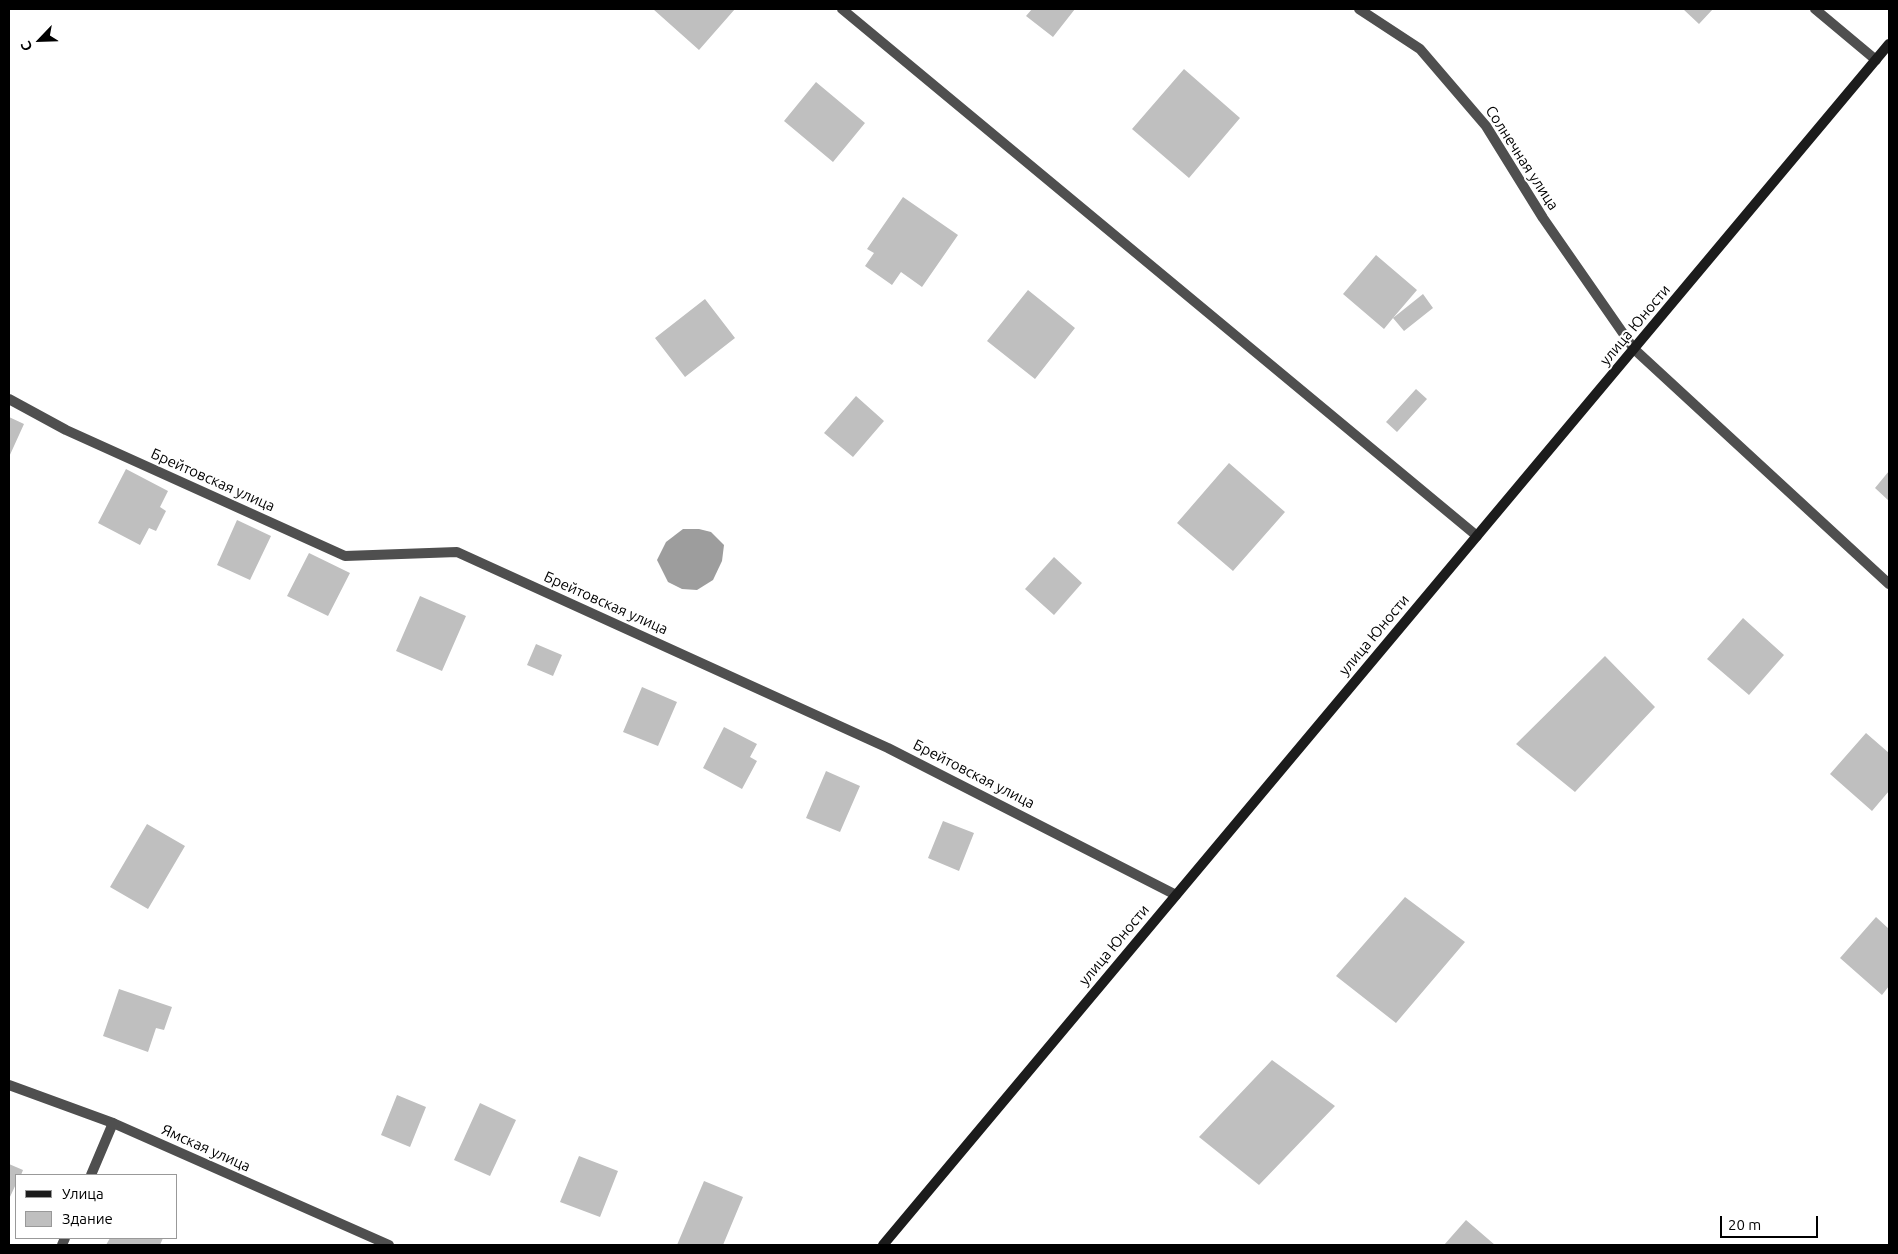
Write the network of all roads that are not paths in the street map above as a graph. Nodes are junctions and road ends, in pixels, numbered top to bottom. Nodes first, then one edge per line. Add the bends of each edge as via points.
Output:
1 (842, 9) edge
2 (1359, 9) edge
3 (1815, 9) edge
4 (1889, 44) edge
5 (1876, 60) junction
6 (1634, 349) junction
7 (9, 399) edge
8 (1477, 536) junction
9 (1889, 584) edge
10 (1176, 895) junction
11 (9, 1084) edge
12 (113, 1123) junction
13 (91, 1174) edge
14 (389, 1245) edge
15 (883, 1245) edge

1 - 8 street
2 - 6 street, Солнечная улица via 1420,49 1486,126 1543,218
3 - 5 street
4 - 5 street, улица Юности
5 - 6 street, улица Юности
6 - 8 street, улица Юности
6 - 9 street, Солнечная улица
7 - 10 street, Брейтовская улица via 66,430 345,556 457,552 888,748
8 - 10 street, улица Юности
10 - 15 street, улица Юности
11 - 12 street, Ямская улица
12 - 13 street
12 - 14 street, Ямская улица

